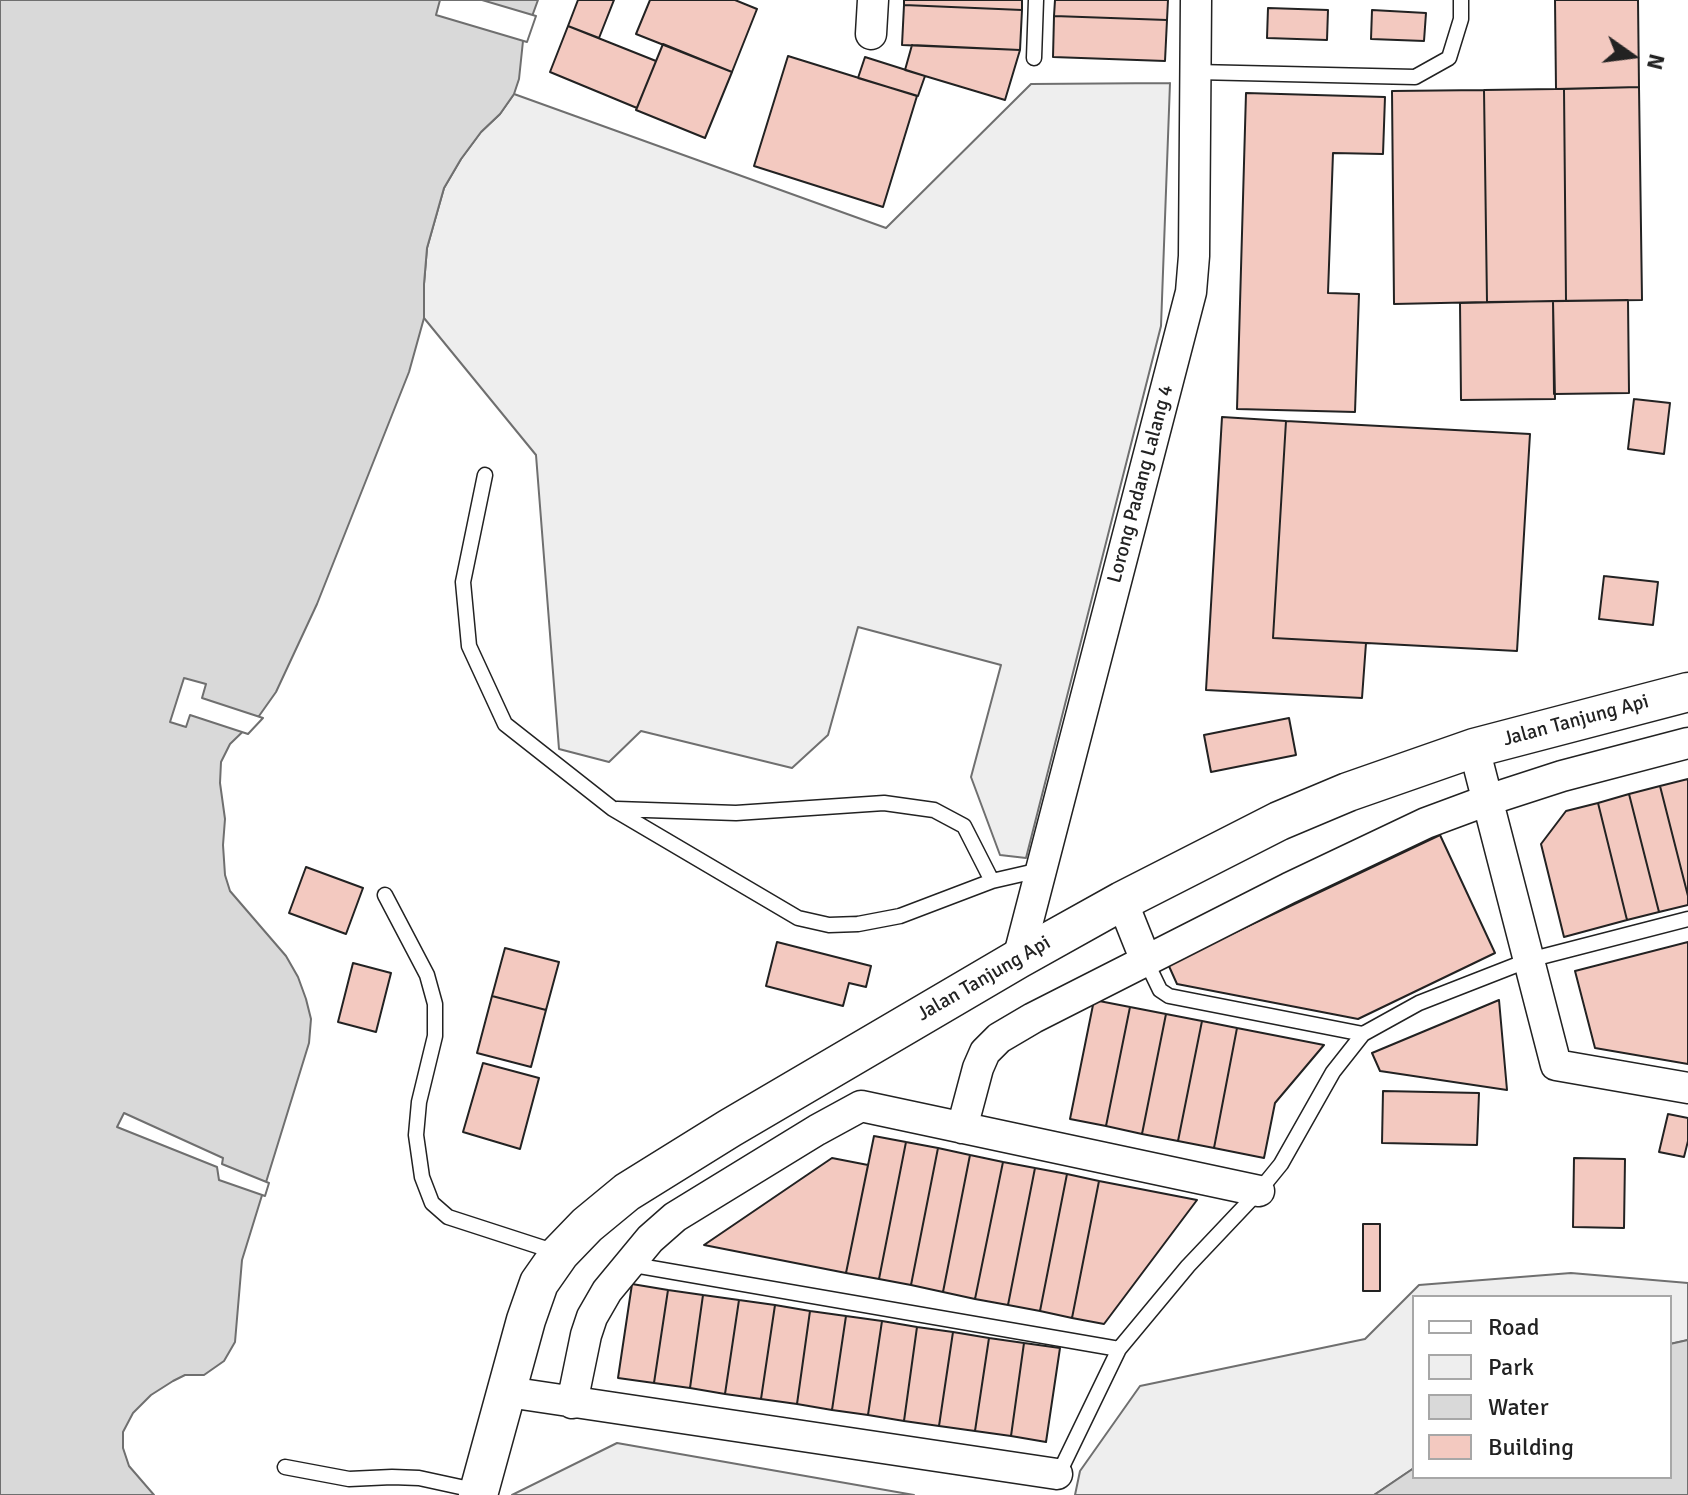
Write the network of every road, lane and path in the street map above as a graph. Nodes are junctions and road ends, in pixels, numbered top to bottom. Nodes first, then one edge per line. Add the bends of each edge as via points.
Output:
1 (873, 0) edge
2 (1036, 0) edge
3 (1196, 0) edge
4 (1461, 0) edge
5 (871, 34) dead end
6 (1034, 58) dead end
7 (1196, 72) junction
8 (485, 475) dead end
9 (1688, 692) edge
10 (1688, 743) edge
11 (1474, 748) junction
12 (1488, 800) junction
13 (613, 809) junction
14 (1040, 870) junction
15 (992, 881) junction
16 (385, 895) dead end
17 (1122, 901) junction
18 (1688, 919) edge
19 (1018, 959) junction
20 (1529, 960) junction
21 (1146, 961) junction
22 (1363, 1034) junction
23 (1688, 1088) edge
24 (962, 1128) junction
25 (1259, 1191) junction
26 (560, 1253) junction
27 (628, 1264) junction
28 (1119, 1349) junction
29 (508, 1392) junction
30 (572, 1403) junction
31 (285, 1467) dead end
32 (1057, 1474) joint
33 (479, 1493) edge

1 - 5 street
2 - 6 lane
3 - 7 street, Lorong Padang Lalang 4
4 - 7 lane via 1449,58 1415,77
7 - 14 street, Lorong Padang Lalang 4 via 1191,292
8 - 13 lane via 463,582 469,646 505,724
9 - 11 street, Jalan Tanjung Api
10 - 12 street
11 - 12 street
11 - 17 street, Jalan Tanjung Api via 1293,815
12 - 20 street
12 - 21 street via 1426,823
13 - 15 lane via 798,918 829,925 900,916
13 - 15 lane via 736,813 884,803 934,810 964,826
14 - 15 lane
14 - 19 street, Lorong Padang Lalang 4
16 - 26 lane via 427,975 435,1004 435,1036 416,1135 432,1203 448,1217
17 - 19 street, Jalan Tanjung Api
17 - 21 street
18 - 20 lane
19 - 26 street, Jalan Tanjung Api via 627,1192
20 - 22 lane via 1419,1003
20 - 23 street via 1556,1065
21 - 22 lane via 1160,990 1169,996
21 - 24 street via 999,1038 978,1068
22 - 25 lane via 1333,1072 1288,1152
24 - 25 street
24 - 27 street via 855,1108 675,1217
25 - 28 lane
26 - 29 street, Jalan Tanjung Api via 539,1283
27 - 28 lane
27 - 30 street via 592,1317
28 - 32 lane
29 - 30 street
29 - 33 street, Jalan Tanjung Api
30 - 32 street
31 - 33 lane via 349,1479 419,1478

